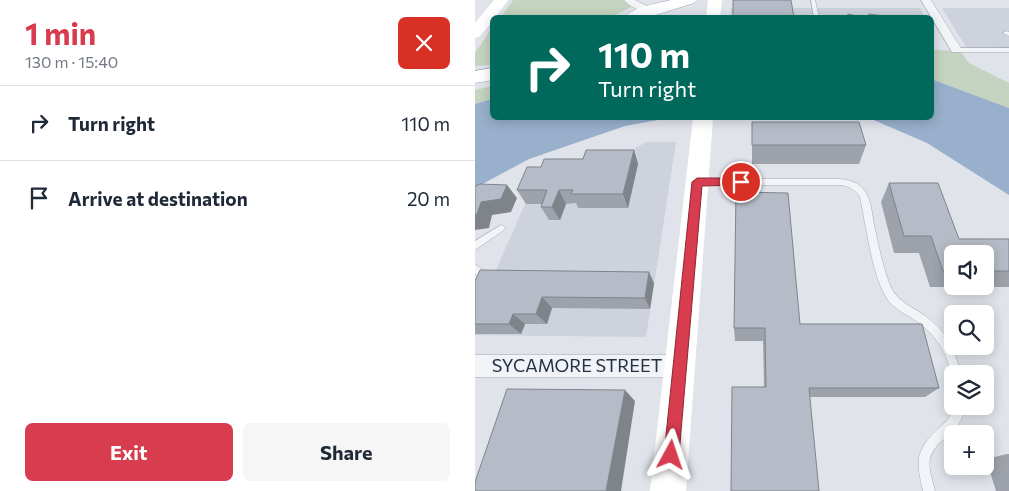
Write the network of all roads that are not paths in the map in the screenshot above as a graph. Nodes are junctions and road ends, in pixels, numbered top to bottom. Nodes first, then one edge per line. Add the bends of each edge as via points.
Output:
1 (501, 0) edge
2 (629, 0) edge
3 (689, 0) edge
4 (715, 0) edge
5 (813, 0) edge
6 (926, 0) edge
7 (650, 10) junction
8 (639, 15) edge
9 (713, 15) edge
10 (816, 15) edge
11 (475, 33) edge
12 (956, 50) joint
13 (1009, 50) edge
14 (490, 74) edge
15 (475, 77) edge
16 (703, 125) edge
17 (697, 182) junction
18 (501, 228) dead end
19 (475, 246) edge
20 (475, 268) edge
21 (483, 286) edge
22 (953, 365) edge
23 (475, 366) edge
24 (680, 366) junction
25 (958, 415) edge
26 (668, 491) edge
27 (929, 491) edge

1 - 11 street
2 - 7 street
3 - 7 main road
4 - 9 street
5 - 10 lane
6 - 12 street
7 - 8 main road
12 - 13 lane
14 - 15 main road
16 - 17 street
17 - 22 lane via 840,182 859,188 864,196 883,281 890,296 933,328 945,345
17 - 24 street
18 - 19 lane
20 - 21 lane via 487,278
23 - 24 street, SYCAMORE STREET
24 - 26 street
25 - 27 lane via 931,443 924,461

